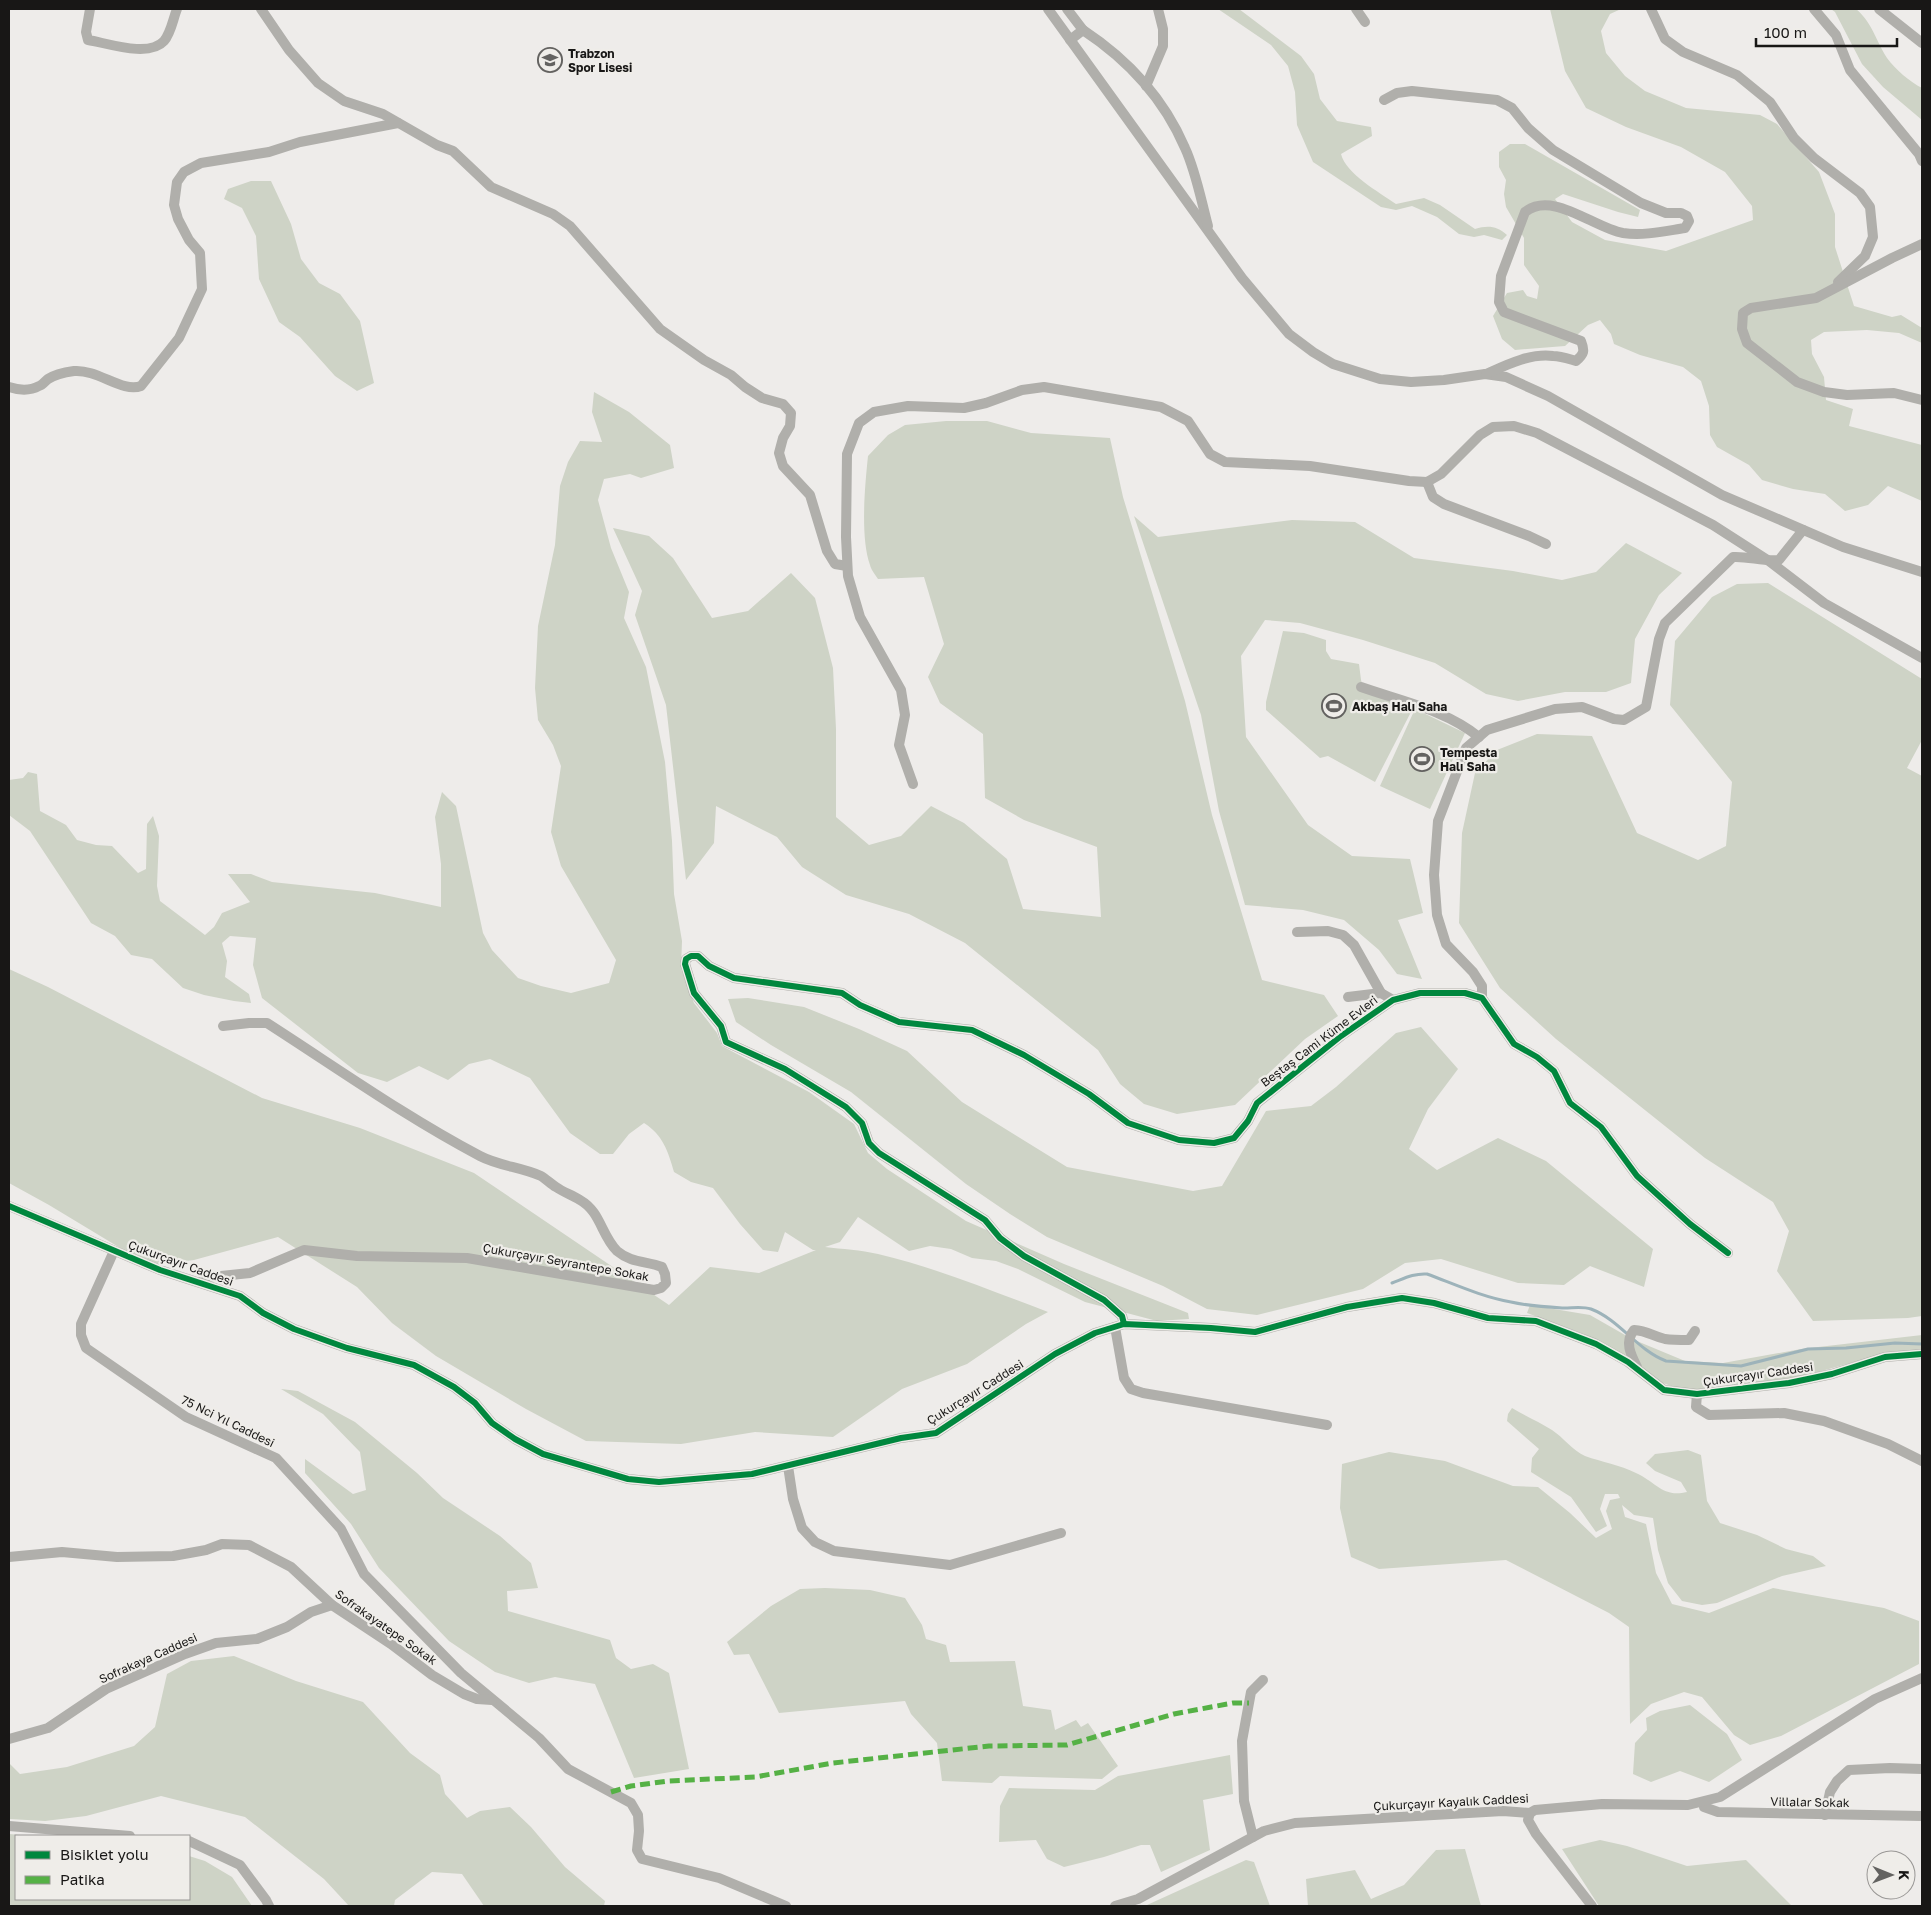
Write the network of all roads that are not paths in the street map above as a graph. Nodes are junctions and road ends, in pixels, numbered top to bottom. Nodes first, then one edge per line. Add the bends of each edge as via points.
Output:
1 (90, 9) edge
2 (176, 9) edge
3 (261, 9) edge
4 (1048, 9) edge
5 (1067, 9) edge
6 (1158, 9) edge
7 (1356, 9) edge
8 (1651, 9) edge
9 (1814, 9) edge
10 (1879, 9) edge
11 (1365, 22) dead end
12 (1083, 30) junction
13 (1070, 40) junction
14 (1922, 43) edge
15 (1146, 86) junction
16 (1384, 100) dead end
17 (398, 123) junction
18 (1922, 162) edge
19 (1211, 234) junction
20 (1922, 244) edge
21 (1828, 292) junction
22 (1485, 374) junction
23 (9, 387) edge
24 (1922, 400) edge
25 (1427, 482) junction
26 (1803, 530) junction
27 (1546, 544) dead end
28 (1769, 561) junction
29 (847, 566) junction
30 (1922, 572) edge
31 (1922, 658) edge
32 (1361, 687) dead end
33 (1479, 737) junction
34 (913, 784) dead end
35 (1296, 932) dead end
36 (1381, 994) junction
37 (1348, 997) dead end
38 (1482, 998) junction
39 (1393, 1000) junction
40 (223, 1026) dead end
41 (9, 1206) edge
42 (114, 1251) junction
43 (1728, 1253) dead end
44 (201, 1282) junction
45 (1119, 1326) junction
46 (1695, 1332) dead end
47 (1922, 1354) edge
48 (1639, 1370) junction
49 (1697, 1394) junction
50 (1327, 1425) dead end
51 (1922, 1461) edge
52 (788, 1466) junction
53 (1061, 1532) dead end
54 (9, 1556) edge
55 (332, 1605) junction
56 (1922, 1678) edge
57 (1263, 1680) dead end
58 (493, 1700) junction
59 (9, 1739) edge
60 (1922, 1769) edge
61 (1704, 1802) junction
62 (1530, 1813) junction
63 (1825, 1815) junction
64 (1922, 1816) edge
65 (9, 1826) edge
66 (118, 1835) edge
67 (1254, 1837) junction
68 (190, 1841) edge
69 (1134, 1904) edge
70 (268, 1906) edge
71 (786, 1906) edge
72 (1115, 1906) edge
73 (1592, 1906) edge

1 - 2 street via 86,32 88,40 139,50 156,48 164,41
3 - 17 street via 289,50 318,83 344,101 384,114
4 - 13 street
5 - 12 street
6 - 15 street via 1163,46
7 - 11 street
8 - 21 street via 1665,39 1683,52 1736,75 1770,102 1794,138 1814,158 1860,193 1870,207 1873,237 1865,256
9 - 18 street via 1836,35 1850,70 1919,154
10 - 14 street
12 - 13 street
12 - 15 street via 1127,64
13 - 19 street
15 - 19 street via 1173,122 1186,149
16 - 22 street via 1396,93 1412,91 1497,100 1512,108 1528,128 1554,150 1641,202 1666,213 1688,216 1685,228 1648,234 1622,233 1554,206 1533,205 1525,212 1501,276 1499,302 1504,312 1581,341 1583,355 1576,362 1552,355 1529,358
17 - 23 street via 300,142 269,152 201,163 184,172 177,182 174,205 178,219 200,253 202,288 179,338 141,386 134,389 96,374 74,371 49,378 39,386 19,390
17 - 29 street via 453,151 491,187 553,214 570,226 660,328 744,387 762,398 783,404 791,413 790,426 778,453 783,466 810,495 827,551 836,564
19 - 22 street via 1247,285 1288,334 1333,364 1380,379 1404,381
20 - 21 street
21 - 24 street via 1816,298 1751,308 1743,313 1742,329 1747,344 1796,382 1824,392 1847,396 1894,393
22 - 26 street via 1506,377 1548,396 1722,495
25 - 27 street via 1433,497 1444,504
25 - 28 street via 1441,474 1493,427 1514,426 1537,433 1713,525
25 - 29 street via 1310,466 1226,462 1210,454 1188,421 1161,408 1044,387 1022,390 964,408 908,406 874,412 859,423 850,446 847,454
26 - 28 street via 1779,560
26 - 30 street via 1843,547
28 - 31 street via 1824,603
28 - 33 street via 1745,556 1733,558 1665,622 1646,707 1634,716 1624,720 1582,707 1555,709 1487,730
29 - 34 street via 860,617 901,690 904,715 899,744
32 - 33 street via 1447,717
33 - 38 street via 1466,748 1438,821 1434,875 1437,915 1446,944 1473,972 1482,986
35 - 36 street via 1328,931 1343,935 1354,945
36 - 37 street
36 - 39 street
38 - 39 street, Beştaş Cami Küme Evleri via 1465,992 1420,993
38 - 43 street via 1514,1044 1554,1071 1570,1103 1600,1127 1637,1176
39 - 45 street, Beştaş Cami Küme Evleri via 1340,1036 1256,1103 1248,1121 1234,1138 1214,1143 1179,1140 1128,1123 1089,1094 1024,1055 972,1030 899,1022 860,1005 842,993 734,978 709,966 698,956 686,959 694,993 721,1026 726,1042 785,1069 846,1107 862,1123 870,1143 879,1153 985,1220 1000,1238 1024,1256 1104,1300 1122,1316
40 - 44 street, Çukurçayır Seyrantepe Sokak via 267,1023 480,1156 542,1177 596,1213 616,1250 639,1263 662,1267 666,1283 654,1290 467,1258 357,1256 304,1250 250,1273 210,1277
41 - 42 street, Çukurçayır Caddesi
42 - 44 street, Çukurçayır Caddesi
42 - 58 street, 75 Nci Yıl Caddesi via 81,1324 86,1348 186,1417 276,1458 341,1529 364,1574 461,1673
44 - 52 street, Çukurçayır Caddesi via 240,1296 294,1329 347,1348 414,1366 454,1387 500,1428 543,1454 628,1479 659,1482 752,1474
45 - 48 street, Çukurçayır Caddesi via 1255,1332 1347,1307 1402,1298 1488,1318 1536,1321 1596,1344
45 - 50 street via 1124,1378 1131,1388
45 - 52 street, Çukurçayır Caddesi via 1095,1333 1055,1354 936,1433 901,1438
46 - 48 street via 1689,1340 1675,1340 1634,1330 1628,1343
47 - 49 street, Çukurçayır Caddesi via 1884,1357 1832,1374 1789,1382
48 - 49 street, Çukurçayır Caddesi via 1664,1390
49 - 51 street via 1696,1407 1709,1415 1784,1412 1824,1420 1888,1444
52 - 53 street via 802,1528 815,1542 834,1551 950,1565
54 - 55 street, Sofrakayatepe Sokak via 62,1552 118,1557 173,1556 222,1544 248,1546 291,1567
55 - 58 street, Sofrakayatepe Sokak via 464,1694
55 - 59 street, Sofrakaya Caddesi via 311,1612 258,1640 216,1642 185,1654 106,1689 48,1728
56 - 61 street, Çukurçayır Kayalık Caddesi via 1875,1699 1720,1797
57 - 67 street via 1251,1692 1242,1741 1244,1801
58 - 71 street via 539,1738 568,1770 631,1803 638,1815 637,1850 642,1860 719,1878
60 - 63 street via 1849,1770 1830,1792
61 - 62 street, Çukurçayır Kayalık Caddesi via 1645,1806 1602,1804
61 - 63 street, Villalar Sokak via 1704,1807 1718,1812
62 - 67 street, Çukurçayır Kayalık Caddesi via 1503,1811 1303,1822 1264,1831
62 - 73 street via 1528,1820 1536,1834
63 - 64 street, Villalar Sokak
65 - 66 street
67 - 69 street, Çukurçayır Kayalık Caddesi
68 - 70 street via 240,1865
69 - 72 street, Çukurçayır Kayalık Caddesi

